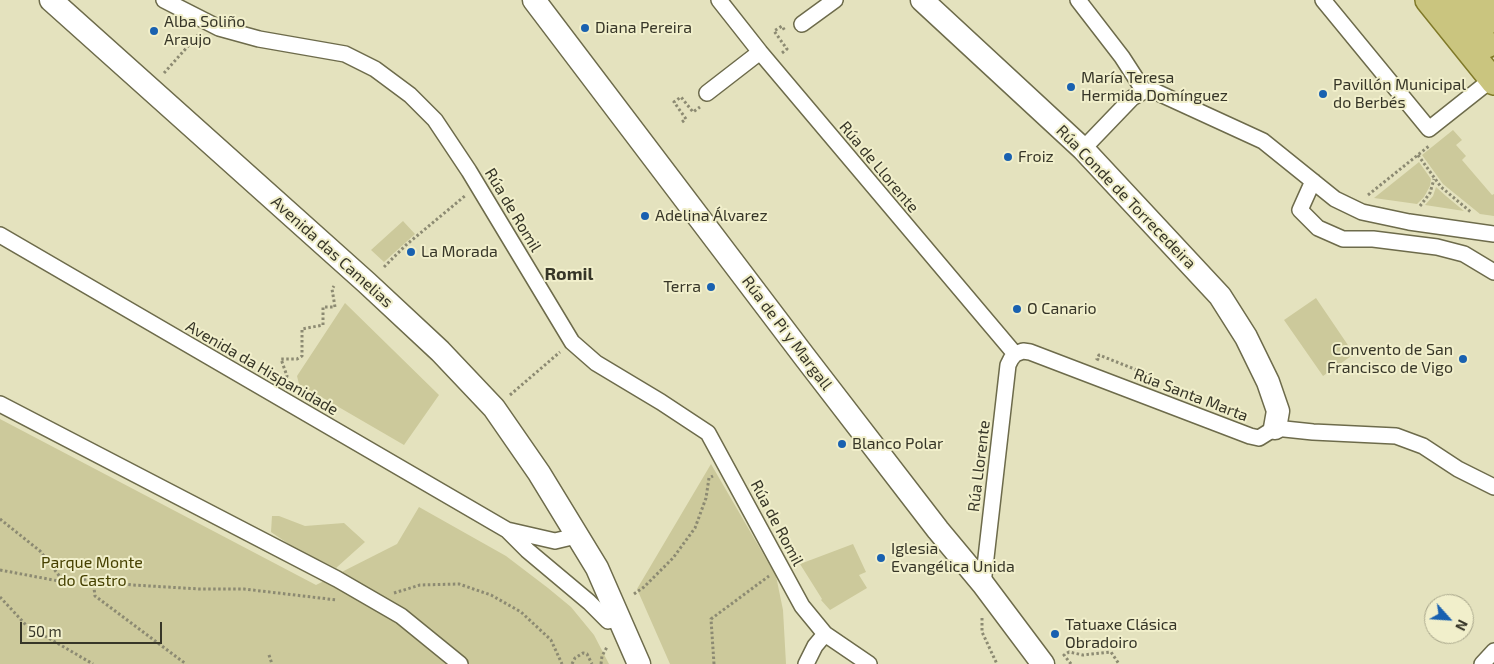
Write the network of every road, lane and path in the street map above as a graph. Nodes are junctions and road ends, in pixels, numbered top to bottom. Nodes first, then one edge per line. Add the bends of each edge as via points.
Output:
1 (51, 0) edge
2 (164, 0) edge
3 (534, 0) edge
4 (719, 0) edge
5 (835, 0) edge
6 (922, 0) edge
7 (1078, 0) edge
8 (1323, 0) edge
9 (1428, 0) edge
10 (1451, 0) edge
11 (1478, 0) edge
12 (1494, 20) edge
13 (802, 24) dead end
14 (201, 30) dead end
15 (760, 52) junction
16 (1494, 54) edge
17 (164, 74) dead end
18 (1493, 80) edge
19 (1144, 91) junction
20 (700, 96) joint
21 (682, 122) dead end
22 (1429, 135) junction
23 (1083, 149) junction
24 (1418, 155) junction
25 (1434, 178) junction
26 (1312, 181) junction
27 (469, 192) dead end
28 (1360, 192) dead end
29 (1418, 208) dead end
30 (1476, 216) dead end
31 (1494, 234) edge
32 (0, 236) edge
33 (384, 267) dead end
34 (1494, 272) edge
35 (334, 286) dead end
36 (561, 352) dead end
37 (1015, 354) junction
38 (1147, 374) dead end
39 (287, 376) dead end
40 (1151, 381) dead end
41 (509, 395) dead end
42 (0, 404) edge
43 (1275, 428) junction
44 (715, 474) dead end
45 (1494, 487) edge
46 (0, 519) edge
47 (507, 530) junction
48 (576, 536) junction
49 (0, 570) edge
50 (776, 571) dead end
51 (93, 580) junction
52 (64, 582) junction
53 (986, 588) junction
54 (634, 594) dead end
55 (0, 597) edge
56 (346, 602) dead end
57 (379, 604) junction
58 (608, 621) junction
59 (825, 634) junction
60 (607, 647) dead end
61 (1494, 651) edge
62 (269, 655) dead end
63 (93, 664) edge
64 (186, 664) edge
65 (272, 664) edge
66 (460, 664) edge
67 (562, 664) edge
68 (572, 664) edge
69 (592, 664) edge
70 (602, 664) edge
71 (626, 664) edge
72 (639, 664) edge
73 (714, 664) edge
74 (806, 664) edge
75 (869, 664) edge
76 (997, 664) edge
77 (1043, 664) edge
78 (1071, 664) edge
79 (1119, 664) edge
80 (1482, 664) edge

1 - 48 main road, Avenida das Camelias via 440,351 494,408 540,473
2 - 59 street, Rúa de Romil via 219,28 259,39 345,54 375,69 410,95 435,120 469,171 572,342 596,363 708,433 802,606
3 - 53 main road, Rúa de Pi y Margall via 938,530
4 - 15 street, Rúa de Llorente
5 - 13 street
6 - 23 main road, Rúa Conde de Torrecedeira
7 - 19 street
8 - 22 street
9 - 18 main road
10 - 16 main road
11 - 12 main road
14 - 17 path
15 - 20 street
15 - 37 street, Rúa de Llorente
18 - 22 street
19 - 23 street via 1132,98
19 - 26 street via 1163,94 1263,141
20 - 21 path via 700,108 694,112 681,96 674,102 686,119
22 - 24 path via 1432,144
23 - 43 main road, Rúa Conde de Torrecedeira via 1225,302 1268,382 1278,411
24 - 25 path
24 - 28 path via 1368,196
25 - 29 path via 1430,193
25 - 30 path
26 - 31 street via 1335,199 1362,212
26 - 34 street via 1300,210 1318,228 1343,239 1373,239 1437,247 1464,254
27 - 33 path
32 - 47 street, Avenida da Hispanidade
35 - 39 path via 335,307 323,307 323,325 302,329 302,356 281,359
36 - 41 path
37 - 43 street, Rúa Santa Marta via 1030,352 1250,436 1259,438
37 - 53 street, Rúa Llorente via 1008,365
38 - 40 path via 1099,355 1097,359
42 - 57 street via 271,543
43 - 45 street, Rúa Santa Marta via 1396,436 1423,446
44 - 54 path via 710,478 695,528 673,558
46 - 52 path via 40,551
47 - 48 street, Avenida da Hispanidade via 554,541
47 - 58 street, Avenida da Hispanidade
48 - 58 main road, Avenida das Camelias via 579,566
48 - 72 main road, Avenida das Camelias via 597,568
49 - 52 path
50 - 73 path via 711,620
51 - 52 path
51 - 56 path via 134,586 244,589
51 - 64 path via 95,596
53 - 76 path via 982,632
53 - 77 main road, Rúa de Pi y Margall
55 - 63 path via 26,625
57 - 66 street via 401,616
57 - 67 path via 384,596 420,585 459,584 492,595 521,612 551,640
58 - 71 main road, Avenida das Camelias
59 - 74 street
59 - 75 street, Rúa de Romil
60 - 70 path
61 - 80 street
62 - 65 path
68 - 69 path via 583,653
78 - 79 path via 1064,655 1069,652 1083,655 1111,652

